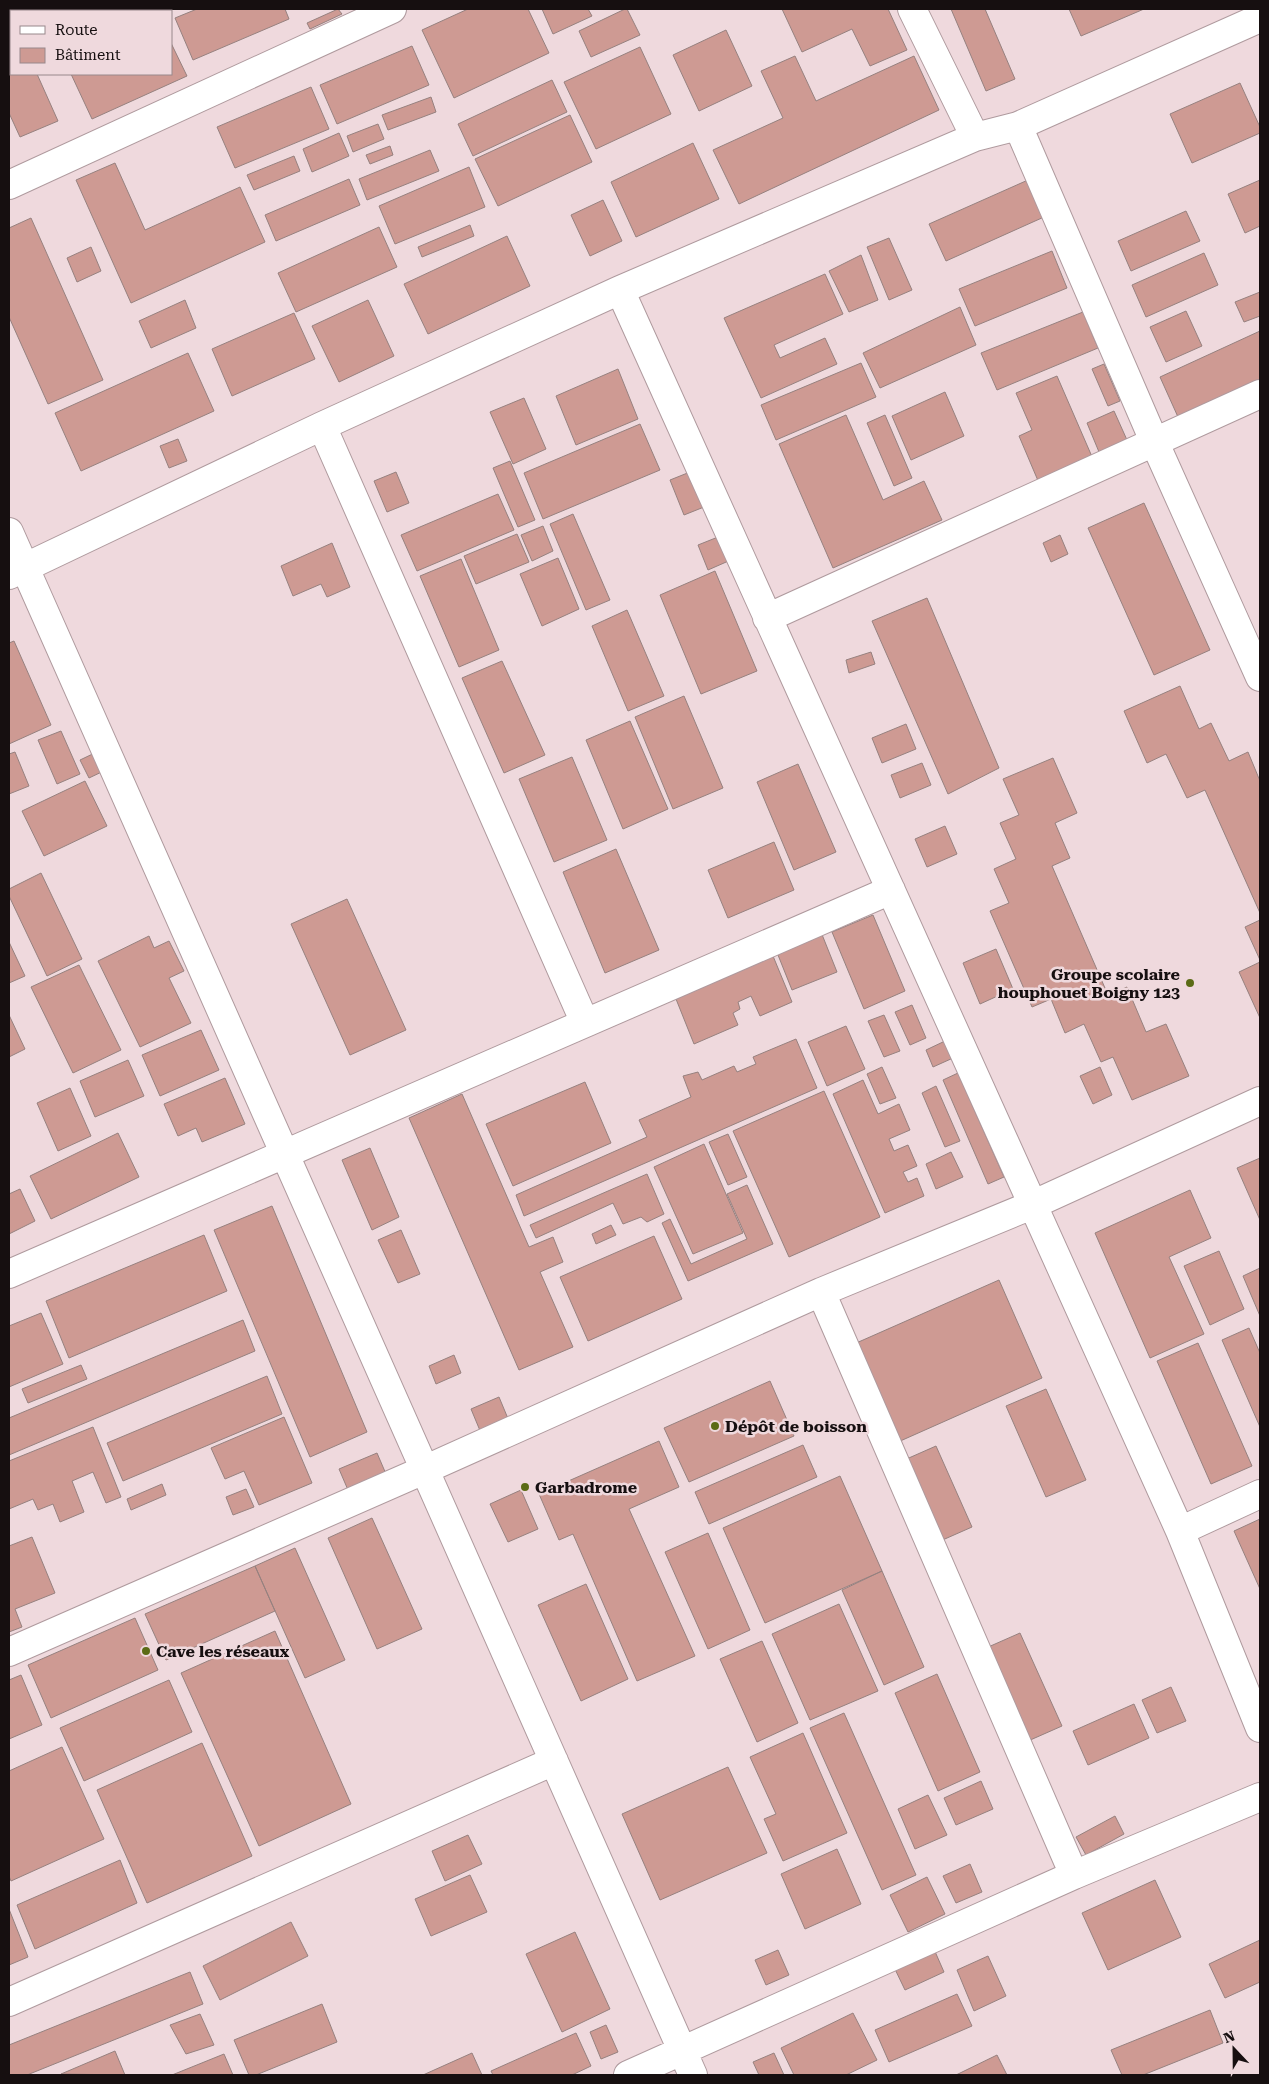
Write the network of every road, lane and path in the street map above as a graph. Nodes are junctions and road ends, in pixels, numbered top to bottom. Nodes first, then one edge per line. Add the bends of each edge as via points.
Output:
1 (392, 9) edge
2 (912, 9) edge
3 (1260, 18) edge
4 (1018, 126) junction
5 (975, 136) junction
6 (9, 185) edge
7 (620, 290) junction
8 (1260, 394) edge
9 (322, 426) junction
10 (1154, 442) junction
11 (9, 532) edge
12 (17, 571) edge
13 (768, 618) junction
14 (1260, 677) edge
15 (891, 890) junction
16 (586, 1023) junction
17 (1260, 1101) edge
18 (285, 1154) junction
19 (1032, 1205) junction
20 (9, 1274) edge
21 (822, 1292) junction
22 (424, 1470) junction
23 (1260, 1494) edge
24 (1180, 1531) junction
25 (9, 1652) edge
26 (1260, 1728) edge
27 (554, 1761) junction
28 (1260, 1797) edge
29 (1074, 1875) junction
30 (9, 2002) edge
31 (682, 2051) junction
32 (628, 2075) edge
33 (693, 2075) edge

1 - 6 street
2 - 5 street
3 - 4 street
4 - 5 street
4 - 10 street
5 - 7 street
7 - 9 street
7 - 13 street
8 - 10 street
9 - 12 street
9 - 16 street
10 - 13 street
10 - 14 street
11 - 12 street
12 - 18 street
13 - 15 street
15 - 16 street
15 - 19 street
16 - 18 street
17 - 19 street
18 - 20 street
18 - 22 street
19 - 21 street
19 - 24 street
21 - 22 street
21 - 29 street
22 - 25 street
22 - 27 street
23 - 24 street
24 - 26 street
27 - 30 street
27 - 31 street
28 - 29 street
29 - 31 street
31 - 32 street
31 - 33 street

